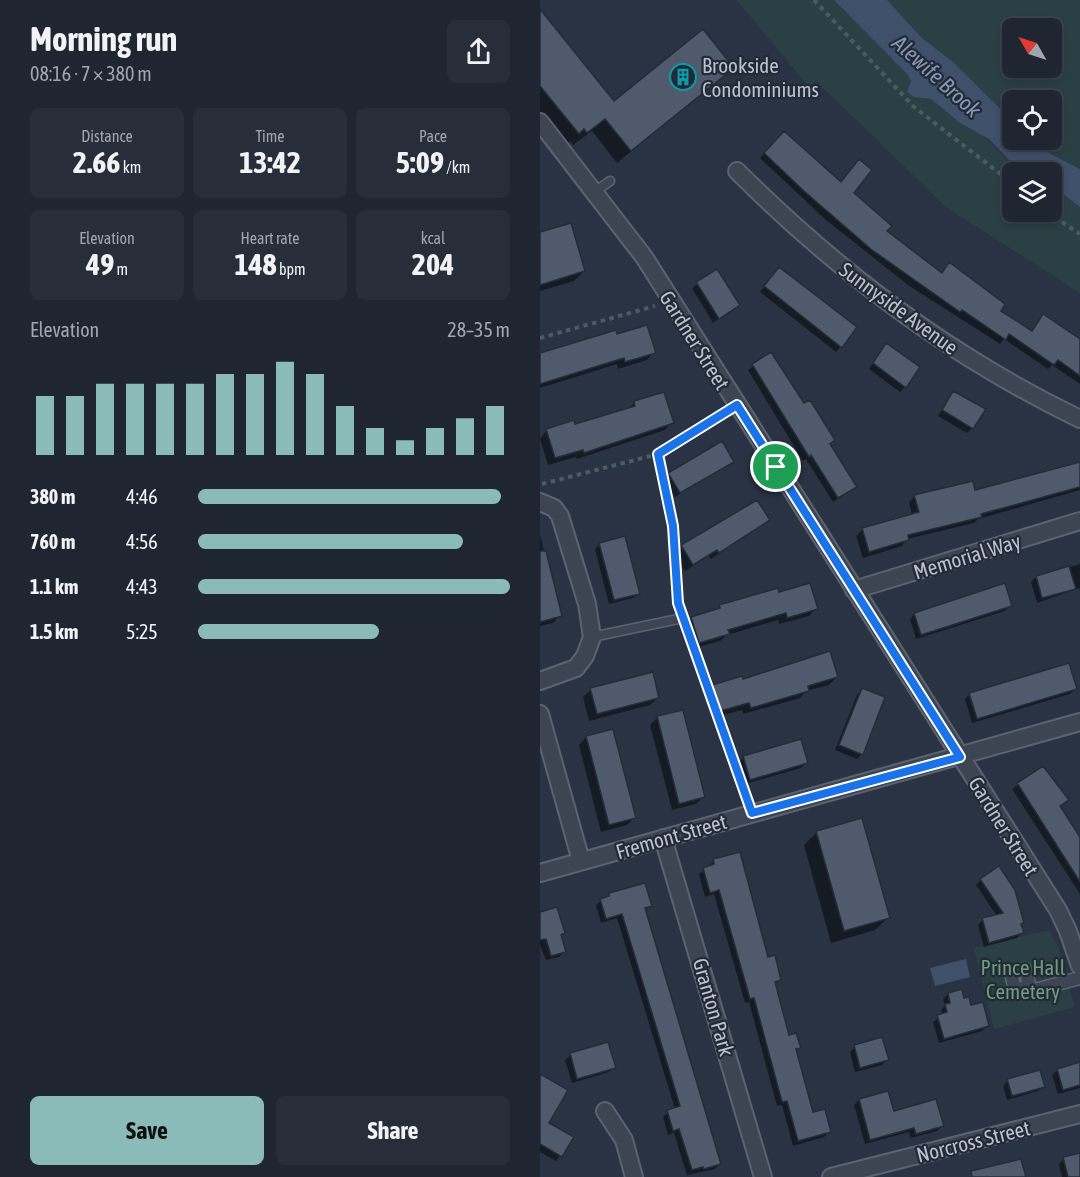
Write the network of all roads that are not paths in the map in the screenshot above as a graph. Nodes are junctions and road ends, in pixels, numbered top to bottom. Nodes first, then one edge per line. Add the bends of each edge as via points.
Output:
1 (540, 122) edge
2 (737, 171) dead end
3 (610, 181) dead end
4 (596, 191) junction
5 (1080, 418) edge
6 (540, 502) edge
7 (1080, 522) edge
8 (854, 590) junction
9 (683, 618) road end
10 (592, 636) junction
11 (540, 681) edge
12 (540, 714) edge
13 (1080, 722) edge
14 (960, 757) junction
15 (663, 838) junction
16 (581, 861) junction
17 (540, 873) edge
18 (1080, 966) edge
19 (1080, 978) edge
20 (1030, 986) dead end
21 (605, 1111) dead end
22 (1080, 1114) edge
23 (634, 1177) edge
24 (763, 1177) edge
25 (831, 1177) edge

1 - 4 street, Gardner Street
2 - 5 street, Sunnyside Avenue via 806,239 889,303 978,363
3 - 4 lane
4 - 8 street, Gardner Street via 644,257
6 - 10 street via 554,508 560,516 587,604
7 - 8 street, Memorial Way
8 - 14 street, Gardner Street
9 - 10 lane
10 - 11 street via 576,668
12 - 16 street
13 - 14 street, Fremont Street
14 - 15 street, Fremont Street
14 - 18 street, Gardner Street via 1058,910
15 - 16 street, Fremont Street
15 - 24 street, Granton Park
16 - 17 street, Fremont Street
19 - 20 street via 1031,991
21 - 23 street via 624,1140
22 - 25 street, Norcross Street

